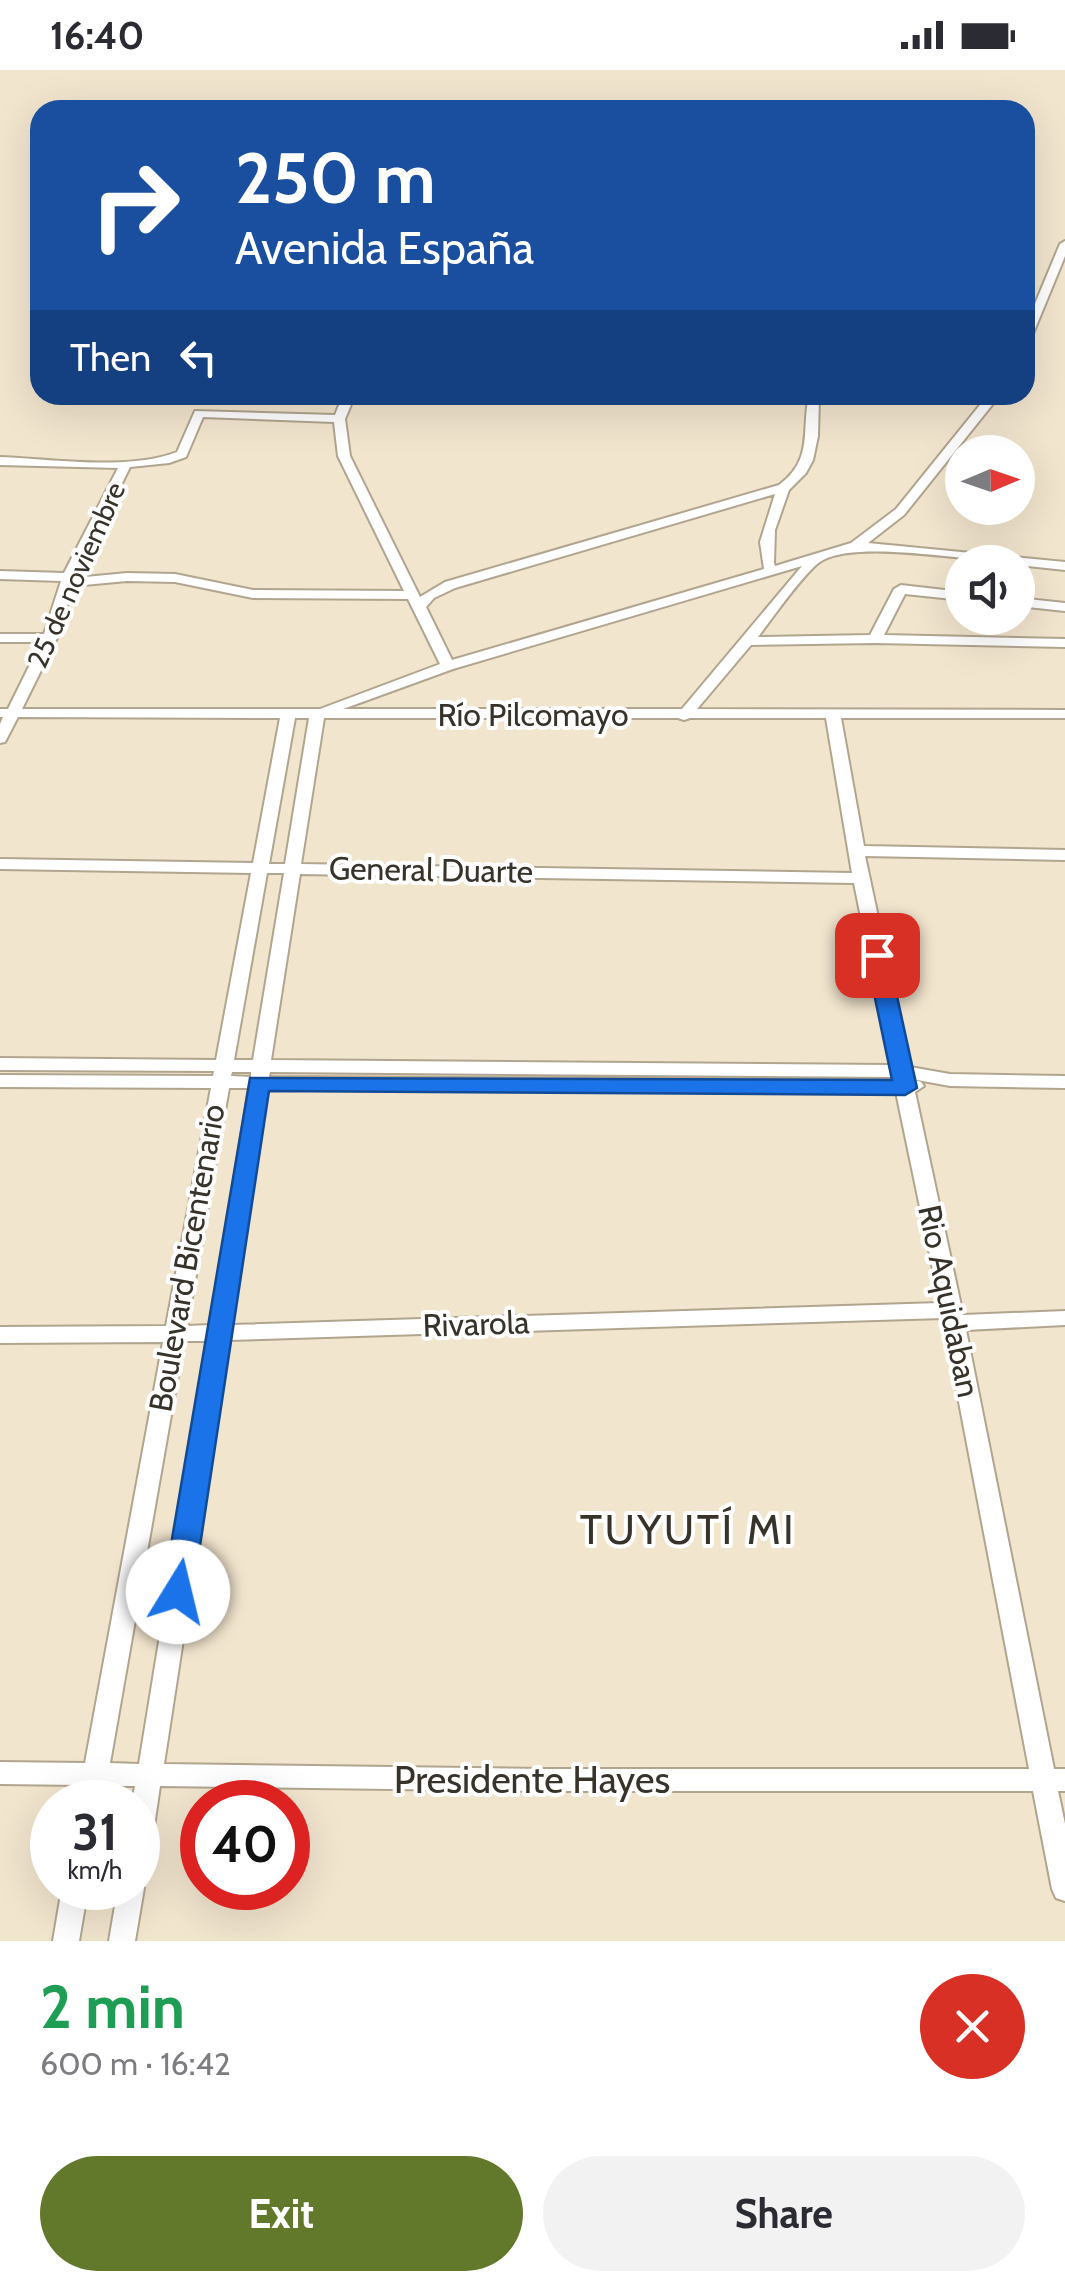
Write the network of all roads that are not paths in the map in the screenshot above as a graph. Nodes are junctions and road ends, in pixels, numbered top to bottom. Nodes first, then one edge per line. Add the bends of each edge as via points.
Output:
1 (1065, 244) edge
2 (1051, 278) junction
3 (1065, 278) edge
4 (1035, 317) edge
5 (345, 405) edge
6 (812, 405) edge
7 (986, 405) edge
8 (339, 419) junction
9 (0, 461) edge
10 (126, 465) junction
11 (783, 488) junction
12 (856, 546) junction
13 (816, 558) junction
14 (1065, 566) edge
15 (772, 572) junction
16 (0, 575) edge
17 (68, 580) junction
18 (945, 594) edge
19 (416, 601) junction
20 (1035, 604) edge
21 (1065, 607) edge
22 (0, 638) edge
23 (50, 638) junction
24 (874, 638) junction
25 (747, 641) junction
26 (1065, 643) edge
27 (448, 666) junction
28 (7, 713) edge
29 (288, 714) junction
30 (317, 714) junction
31 (833, 714) junction
32 (1065, 714) edge
33 (684, 716) junction
34 (0, 739) edge
35 (857, 851) junction
36 (1065, 855) edge
37 (0, 864) edge
38 (259, 868) junction
39 (292, 869) junction
40 (862, 878) junction
41 (0, 1064) edge
42 (221, 1075) junction
43 (260, 1075) junction
44 (903, 1079) junction
45 (0, 1082) edge
46 (1065, 1082) edge
47 (953, 1316) junction
48 (1065, 1318) edge
49 (219, 1332) junction
50 (173, 1334) junction
51 (0, 1335) edge
52 (0, 1773) edge
53 (95, 1776) junction
54 (148, 1777) junction
55 (94, 1780) edge
56 (148, 1780) edge
57 (1054, 1780) edge
58 (1065, 1888) edge
59 (71, 1910) edge
60 (127, 1910) edge
61 (66, 1941) edge
62 (122, 1941) edge

1 - 2 street
2 - 3 street
2 - 4 street
5 - 8 street
6 - 11 street via 810,457 797,480
7 - 12 street via 900,512
8 - 10 street via 199,414 179,458
8 - 19 street via 344,456
9 - 10 street
10 - 17 street, 25 de noviembre
11 - 15 street via 766,548
11 - 19 street via 450,585
12 - 13 street
12 - 14 street
13 - 15 street
13 - 25 street
15 - 27 street
16 - 17 street
17 - 19 street via 175,578 253,594
17 - 23 street, 25 de noviembre
18 - 24 street via 901,589
19 - 27 street
20 - 21 street
22 - 23 street
23 - 28 street, 25 de noviembre
24 - 25 street
24 - 26 street
25 - 33 street
27 - 30 street
28 - 29 street, Río Pilcomayo
28 - 34 street, 25 de noviembre
29 - 30 street, Río Pilcomayo
29 - 38 street, Boulevard Bicentenario
30 - 33 street, Río Pilcomayo
30 - 39 street, Boulevard Bicentenario
31 - 32 street, Río Pilcomayo
31 - 33 street, Río Pilcomayo
31 - 35 street, Rio Aquidaban
35 - 36 street
35 - 40 street, Rio Aquidaban
37 - 38 street, General Duarte
38 - 39 street, General Duarte
38 - 42 street, Boulevard Bicentenario
39 - 40 street, General Duarte
39 - 43 street, Boulevard Bicentenario
40 - 44 street, Rio Aquidaban
41 - 42 street
42 - 43 street
42 - 45 street
42 - 50 street, Boulevard Bicentenario
43 - 44 street
43 - 49 street, Boulevard Bicentenario
44 - 46 street
44 - 47 street, Rio Aquidaban
47 - 48 street, Rivarola
47 - 49 street, Rivarola
47 - 57 street, Rio Aquidaban
49 - 50 street, Rivarola
49 - 54 street, Boulevard Bicentenario
50 - 51 street, Rivarola
50 - 53 street, Boulevard Bicentenario
52 - 53 street, Presidente Hayes
53 - 54 street, Presidente Hayes
53 - 55 street, Boulevard Bicentenario
54 - 56 street, Boulevard Bicentenario
54 - 57 street, Presidente Hayes
57 - 58 street, Rio Aquidaban
59 - 61 street
60 - 62 street

